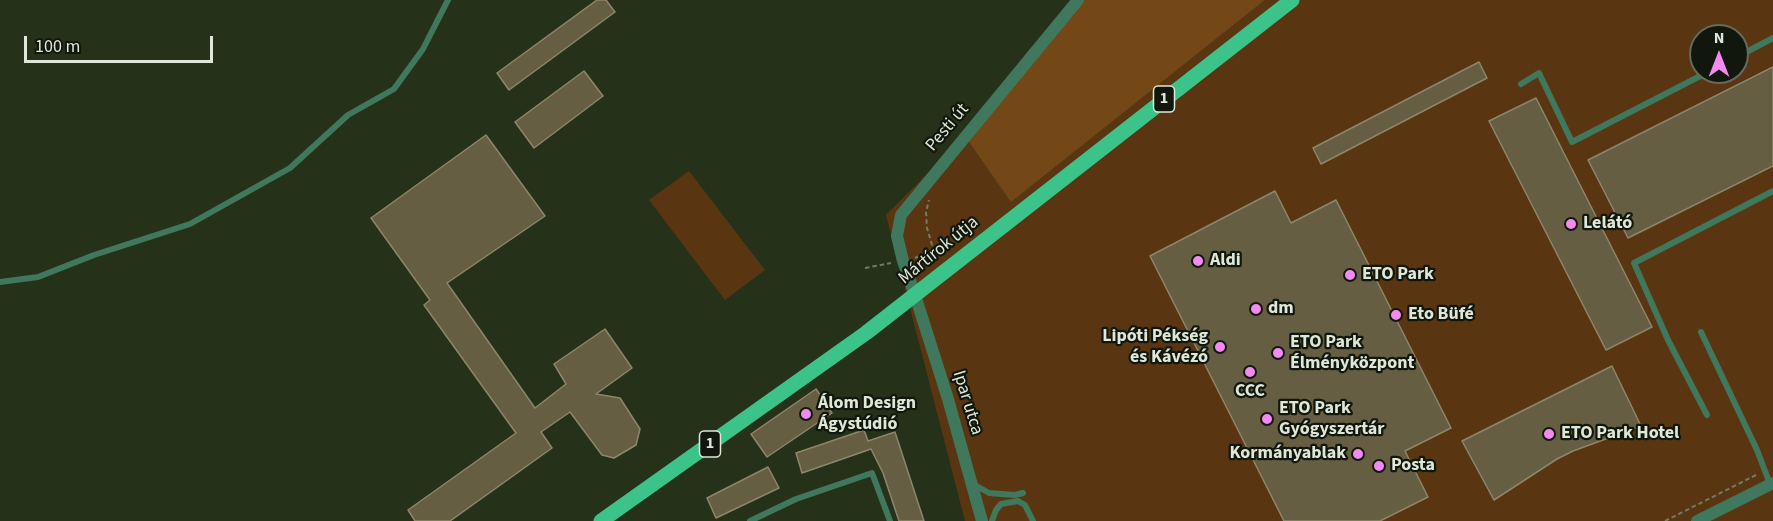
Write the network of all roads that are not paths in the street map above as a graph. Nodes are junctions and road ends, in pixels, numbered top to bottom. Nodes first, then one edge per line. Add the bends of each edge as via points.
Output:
1 (448, 0) edge
2 (1077, 0) edge
3 (1292, 0) edge
4 (1773, 39) edge
5 (1749, 51) edge
6 (1689, 82) edge
7 (1521, 84) dead end
8 (1773, 191) edge
9 (0, 282) edge
10 (915, 295) junction
11 (1701, 332) dead end
12 (1707, 415) dead end
13 (971, 483) junction
14 (1771, 484) edge
15 (1023, 493) dead end
16 (601, 521) edge
17 (750, 521) edge
18 (891, 521) edge
19 (982, 521) edge
20 (992, 521) edge
21 (1033, 521) edge
22 (1696, 521) edge

1 - 9 lane via 423,49 394,89 348,115 290,168 190,224 38,277
2 - 10 street, Pesti út via 901,215 897,236
3 - 10 main road, Mártírok útja / 1
4 - 5 lane
6 - 7 lane via 1572,142 1539,73
8 - 12 lane via 1634,263
10 - 13 street, Ipar utca
10 - 16 main road, Mártírok útja / 1
11 - 14 lane
13 - 15 lane via 989,493
13 - 19 street, Ipar utca
14 - 22 street
17 - 18 lane via 796,499 872,473
20 - 21 lane via 1001,504 1018,501 1025,505

